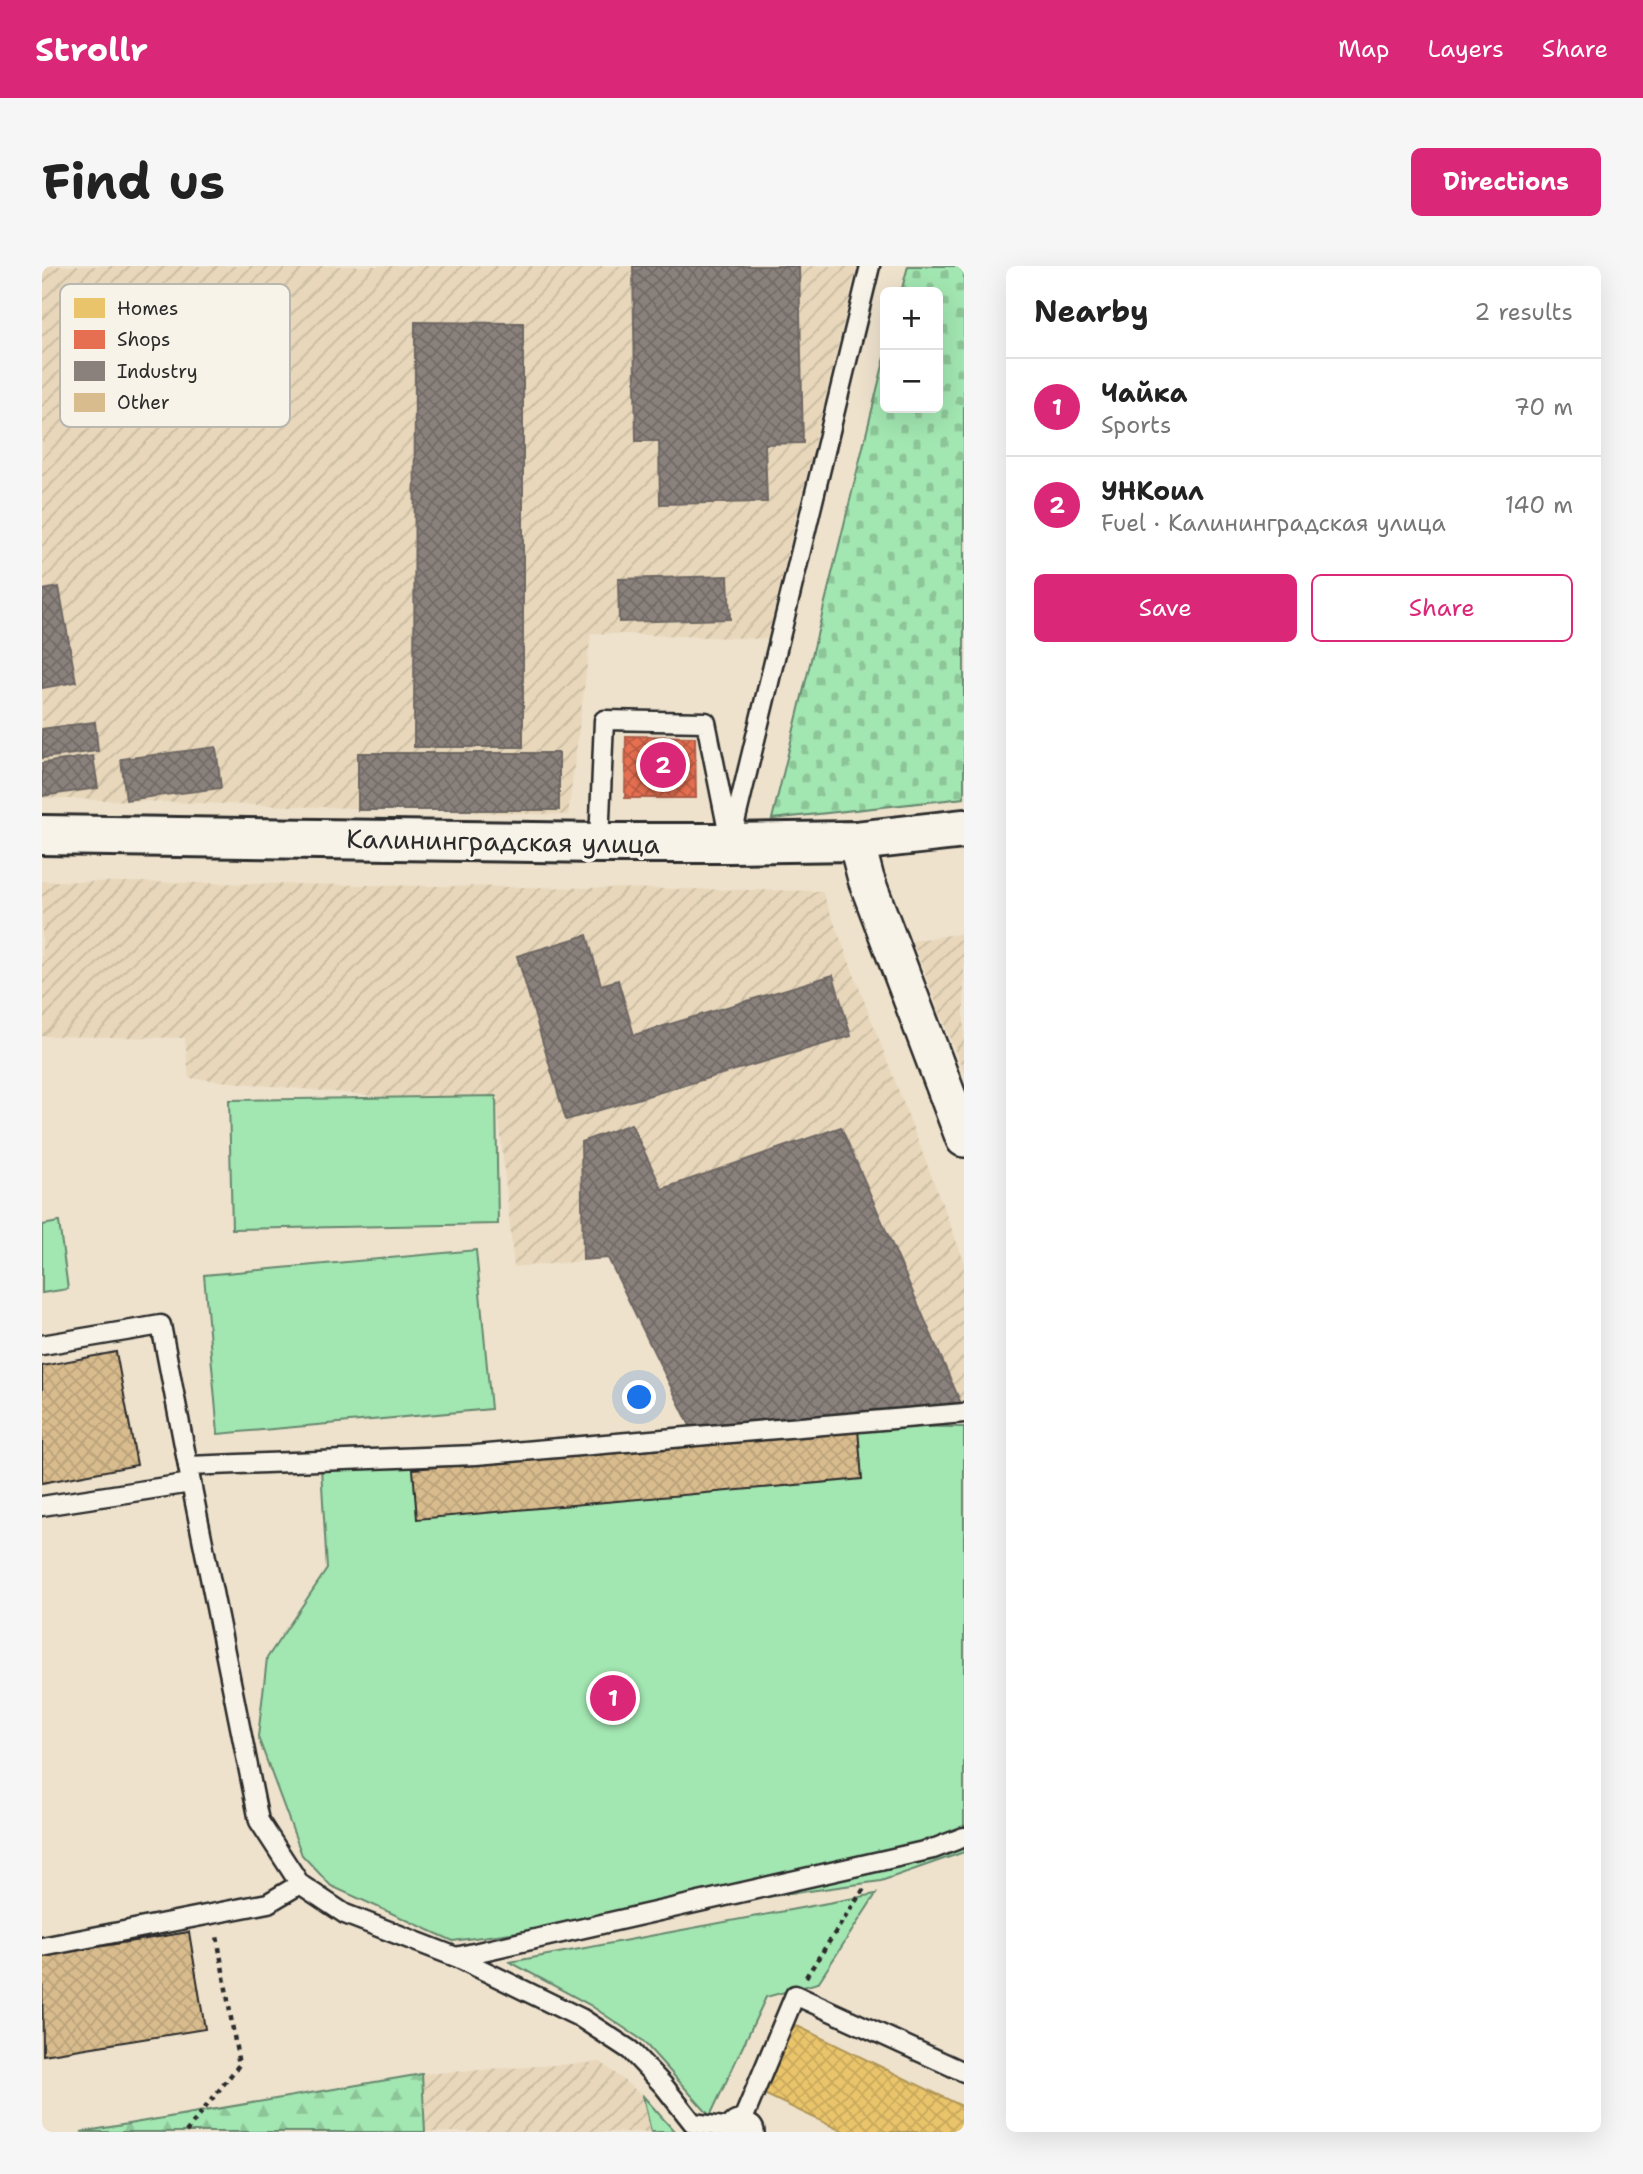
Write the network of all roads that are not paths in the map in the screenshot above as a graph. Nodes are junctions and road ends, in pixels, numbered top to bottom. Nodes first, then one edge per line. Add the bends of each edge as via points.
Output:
1 (870, 266) edge
2 (964, 829) edge
3 (42, 835) edge
4 (856, 841) junction
5 (730, 843) junction
6 (599, 844) junction
7 (964, 1139) edge
8 (42, 1345) edge
9 (964, 1413) edge
10 (190, 1474) junction
11 (42, 1506) edge
12 (964, 1837) edge
13 (300, 1884) junction
14 (42, 1947) edge
15 (456, 1956) junction
16 (964, 2072) edge
17 (742, 2130) edge

1 - 5 lane
2 - 4 street, Калининградская улица
3 - 6 street, Калининградская улица
4 - 5 street, Калининградская улица
4 - 7 street via 866,879
5 - 6 street, Калининградская улица
5 - 6 lane via 706,722 604,720
8 - 10 lane via 161,1325
9 - 10 lane via 476,1455
10 - 11 lane
10 - 13 lane via 259,1821
12 - 15 lane via 882,1861
13 - 14 lane via 268,1903
13 - 15 lane via 345,1914
15 - 17 lane via 581,2018 630,2050 694,2123
16 - 17 lane via 794,1995

